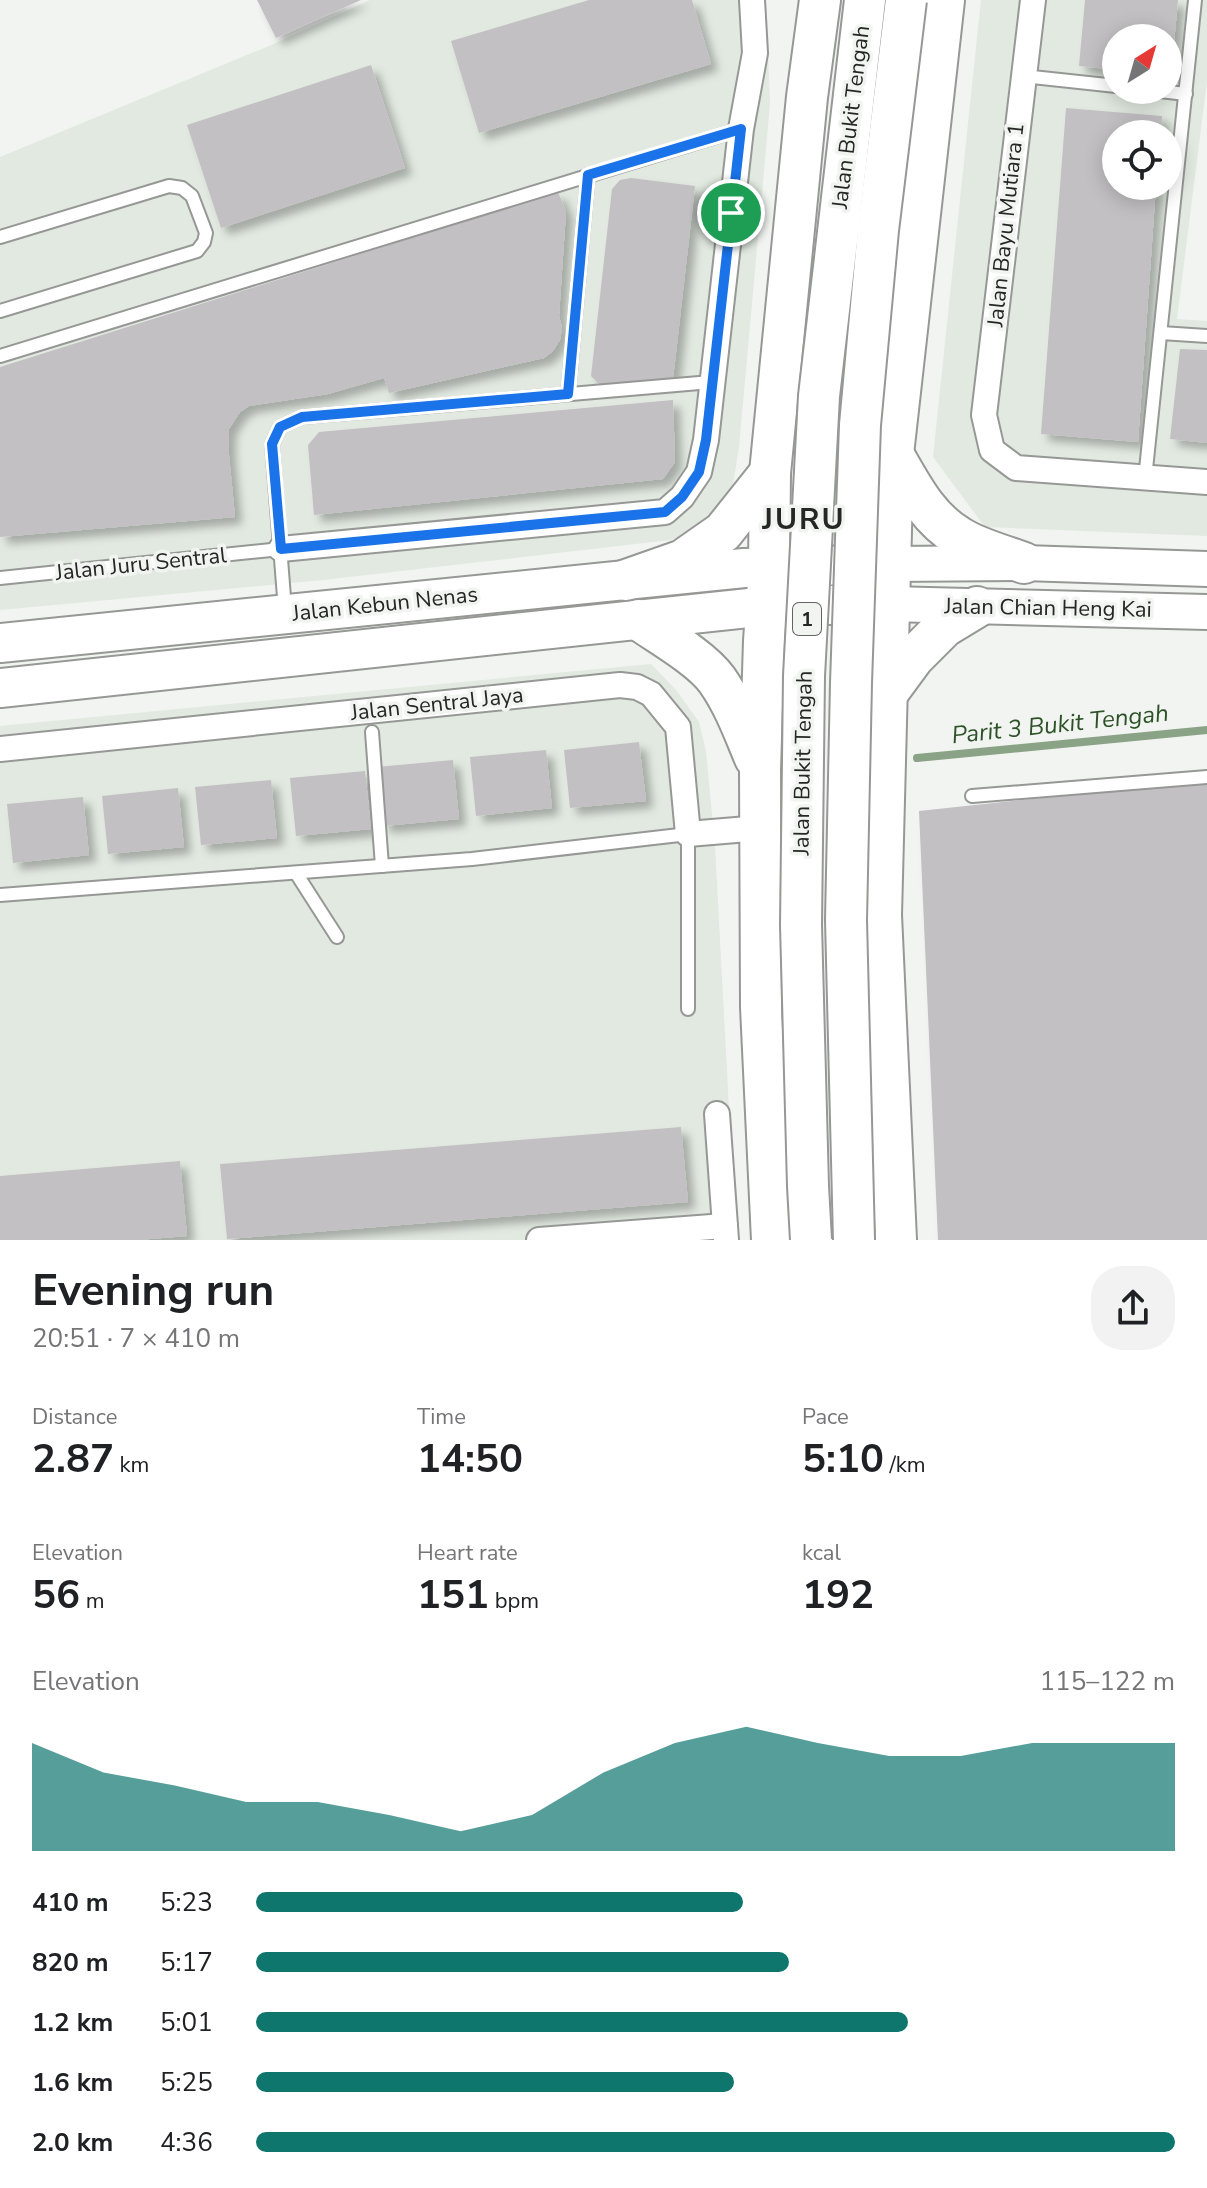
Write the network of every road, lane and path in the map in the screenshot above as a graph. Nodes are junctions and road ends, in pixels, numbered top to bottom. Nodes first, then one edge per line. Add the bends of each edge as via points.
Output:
1 (752, 0) edge
2 (820, 0) edge
3 (865, 0) edge
4 (906, 0) edge
5 (944, 0) edge
6 (1033, 0) edge
7 (1195, 0) edge
8 (1023, 76) junction
9 (1102, 84) edge
10 (1182, 94) edge
11 (1186, 94) junction
12 (741, 129) junction
13 (588, 175) junction
14 (0, 237) edge
15 (0, 311) edge
16 (1161, 333) junction
17 (1207, 336) edge
18 (0, 356) edge
19 (711, 382) junction
20 (778, 390) junction
21 (568, 394) junction
22 (899, 397) junction
23 (893, 454) junction
24 (770, 473) junction
25 (1145, 479) junction
26 (1207, 482) edge
27 (281, 549) junction
28 (1024, 563) junction
29 (890, 564) junction
30 (1207, 569) edge
31 (0, 578) edge
32 (626, 580) junction
33 (768, 587) junction
34 (889, 604) junction
35 (977, 607) junction
36 (1207, 612) edge
37 (285, 614) junction
38 (639, 620) junction
39 (0, 643) edge
40 (0, 688) edge
41 (886, 695) junction
42 (372, 732) dead end
43 (0, 749) edge
44 (1207, 777) edge
45 (972, 796) dead end
46 (760, 799) junction
47 (884, 807) junction
48 (688, 834) junction
49 (382, 866) junction
50 (296, 873) junction
51 (0, 895) edge
52 (337, 937) dead end
53 (688, 1009) dead end
54 (717, 1114) dead end
55 (726, 1233) edge
56 (539, 1240) edge
57 (772, 1240) edge
58 (811, 1240) edge
59 (854, 1240) edge
60 (896, 1240) edge

1 - 12 street, Jalan Juru Sentral via 755,53
2 - 20 highway
3 - 58 highway, Jalan Bukit Tengah / 1, bridge via 819,396 804,676 801,925
4 - 59 highway, Jalan Bukit Tengah / 1, bridge via 860,425 846,920
5 - 22 highway
6 - 8 street, Jalan Bayu Mutiara 1
7 - 11 lane
8 - 9 lane
8 - 25 street, Jalan Bayu Mutiara 1 via 984,415 992,450 1016,468
10 - 11 lane
11 - 16 lane
12 - 13 lane
12 - 19 street, Jalan Juru Sentral
13 - 18 lane
13 - 21 lane
14 - 15 lane via 169,186 192,196 206,233 197,251
16 - 17 lane
16 - 25 lane
19 - 21 lane
19 - 27 street, Jalan Juru Sentral via 699,472 665,512
20 - 22 highway via 804,444 834,458 867,450
20 - 24 highway
21 - 27 lane via 302,417 280,427 272,444
22 - 23 highway
23 - 28 highway via 937,521 960,538
23 - 29 highway
24 - 32 highway via 723,532 683,560
24 - 33 highway
25 - 26 street
27 - 31 lane, Jalan Juru Sentral
27 - 37 lane
28 - 29 main road, Jalan Chian Heng Kai
28 - 30 main road, Jalan Chian Heng Kai
29 - 33 main road
29 - 34 highway
32 - 33 main road, Jalan Kebun Nenas via 744,568
32 - 37 main road, Jalan Kebun Nenas
33 - 34 main road
33 - 38 main road, Jalan Kebun Nenas
33 - 46 highway
34 - 35 main road, Jalan Chian Heng Kai
34 - 41 highway
35 - 36 main road, Jalan Chian Heng Kai
35 - 41 highway via 944,627
37 - 39 main road, Jalan Kebun Nenas
38 - 40 main road, Jalan Kebun Nenas
38 - 46 highway via 716,678 738,715
41 - 47 highway
42 - 49 lane
43 - 48 street, Jalan Sentral Jaya via 637,687 651,694 678,727
44 - 45 lane
46 - 47 highway via 783,777 825,766 861,775
46 - 48 street
46 - 57 highway via 761,1007
47 - 60 highway via 881,915
48 - 49 lane
48 - 53 lane
49 - 50 lane
50 - 51 lane
50 - 52 lane
54 - 55 street
55 - 56 street

